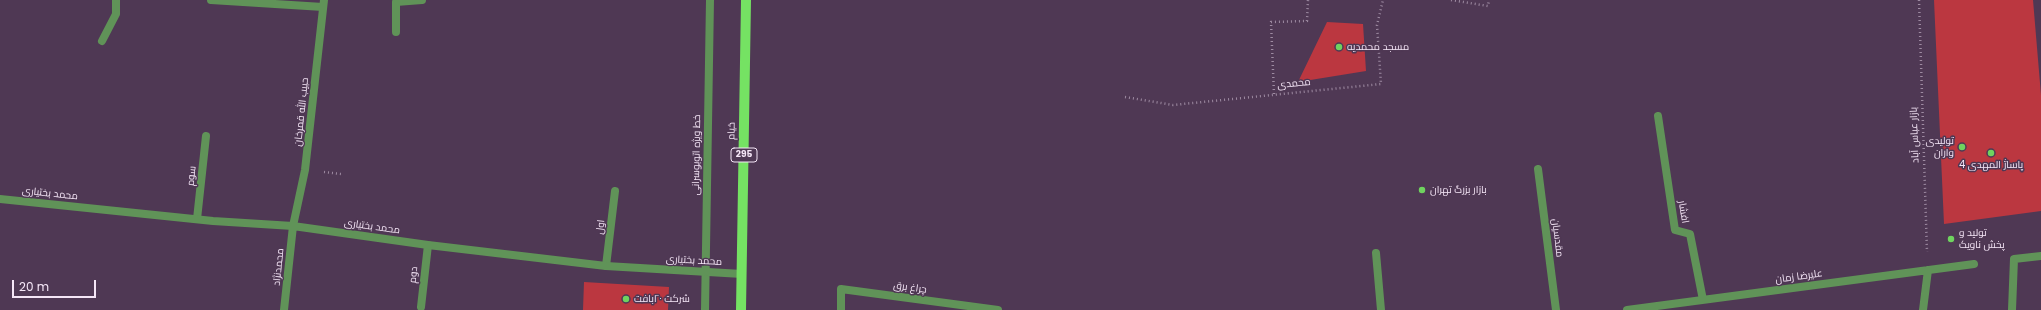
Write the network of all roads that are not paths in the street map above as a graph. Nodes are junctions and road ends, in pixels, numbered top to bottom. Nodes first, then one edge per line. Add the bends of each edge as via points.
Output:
1 (116, 0) edge
2 (211, 0) edge
3 (422, 0) edge
4 (710, 0) edge
5 (746, 0) edge
6 (323, 4) edge
7 (396, 32) dead end
8 (102, 40) dead end
9 (1658, 116) dead end
10 (206, 136) dead end
11 (1538, 169) dead end
12 (615, 191) dead end
13 (0, 199) edge
14 (197, 219) junction
15 (293, 226) junction
16 (428, 246) junction
17 (1376, 253) dead end
18 (2041, 256) edge
19 (1974, 264) dead end
20 (606, 266) junction
21 (1928, 270) junction
22 (706, 272) junction
23 (742, 274) junction
24 (1703, 300) junction
25 (421, 307) dead end
26 (284, 310) edge
27 (705, 310) edge
28 (741, 310) edge
29 (841, 310) edge
30 (998, 310) edge
31 (1381, 310) edge
32 (1556, 310) edge
33 (1627, 310) edge
34 (1923, 310) edge
35 (2012, 310) edge

1 - 8 street via 116,14
2 - 6 street
3 - 7 street via 396,2
4 - 22 street, خط ویژه اتوبوسرانی
5 - 23 main road, خیام / 295
6 - 15 street, حبیب الله قمرخان via 306,170
9 - 24 street, افشار via 1675,230 1690,234
10 - 14 street, سوم
11 - 32 street, مقدسیان
12 - 20 street, اول
13 - 14 street, محمد بختیاری
14 - 15 street, محمد بختیاری
15 - 16 street, محمد بختیاری
15 - 26 street, محمدنژاد
16 - 20 street, محمد بختیاری
16 - 25 street, دوم
17 - 31 street
18 - 35 street via 2014,259
19 - 21 street, علیرضا زمان
20 - 22 street, محمد بختیاری
21 - 24 street, علیرضا زمان
21 - 34 street
22 - 23 street, محمد بختیاری
22 - 27 street, خط ویژه اتوبوسرانی
23 - 28 main road, خیام / 295
24 - 33 street, علیرضا زمان
29 - 30 street, چراغ برق via 841,288

